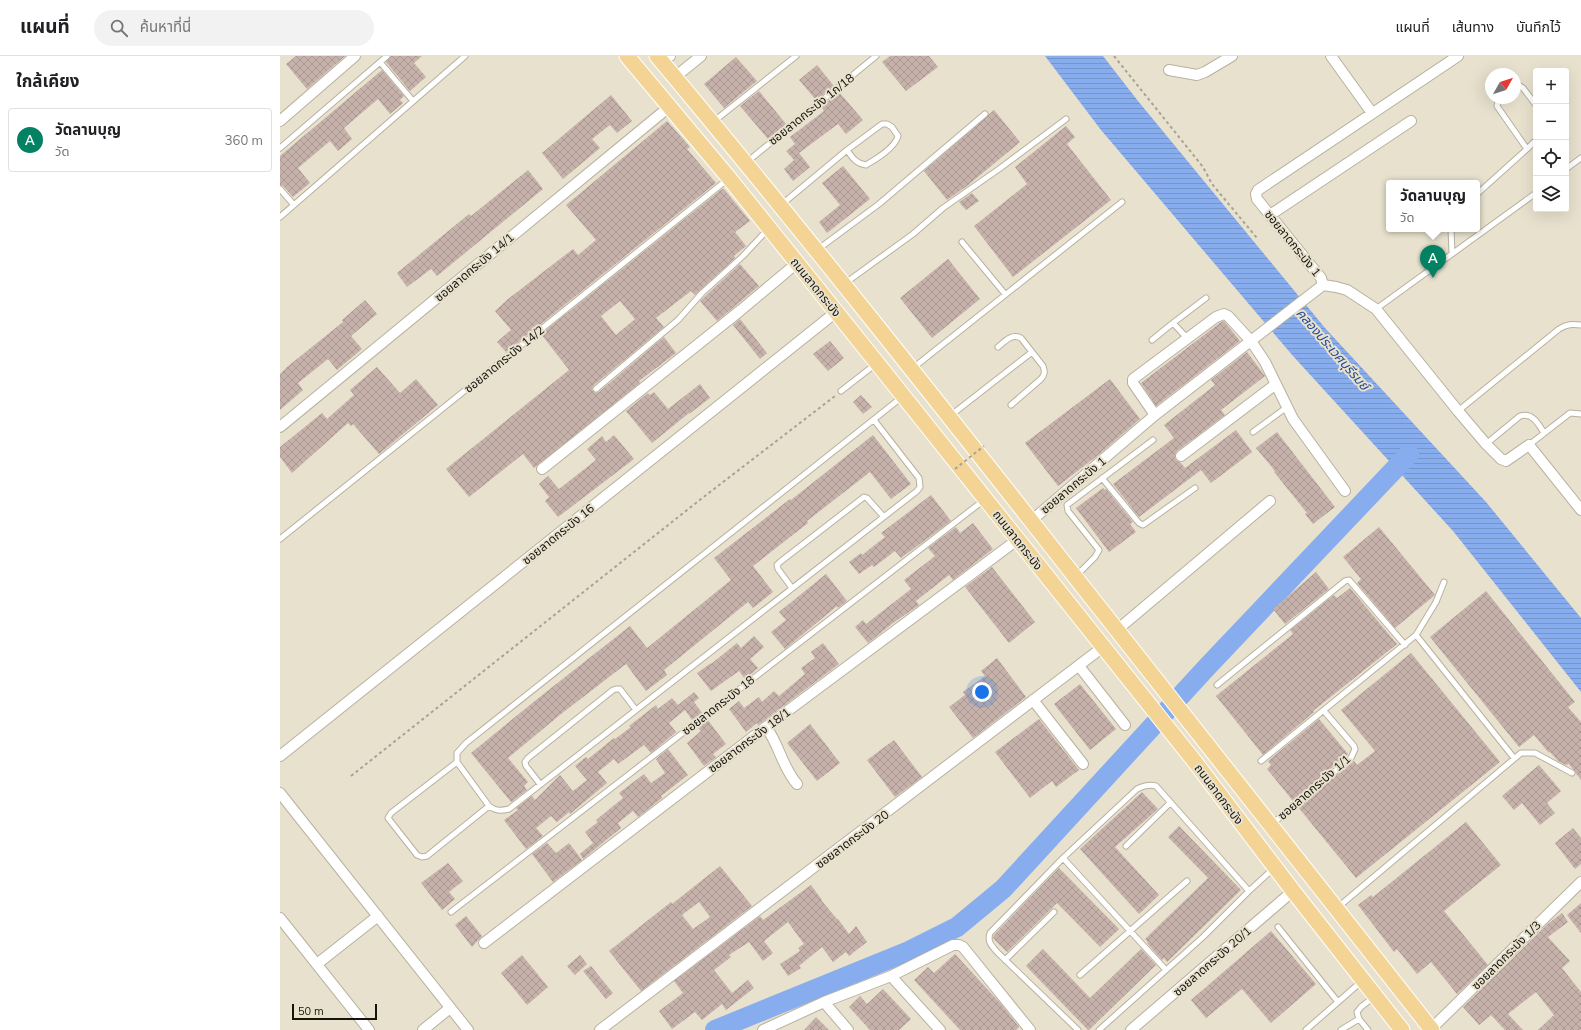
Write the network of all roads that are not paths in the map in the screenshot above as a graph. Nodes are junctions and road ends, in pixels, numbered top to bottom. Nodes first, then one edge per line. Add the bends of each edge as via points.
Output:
1 (355, 56) edge
2 (387, 56) edge
3 (466, 56) edge
4 (627, 56) edge
5 (701, 56) edge
6 (796, 56) edge
7 (876, 56) edge
8 (1232, 56) edge
9 (1331, 56) edge
10 (1458, 56) edge
11 (663, 58) edge
12 (380, 62) junction
13 (1169, 70) dead end
14 (675, 77) junction
15 (1521, 86) edge
16 (413, 101) junction
17 (1497, 104) edge
18 (1535, 104) edge
19 (669, 107) junction
20 (1372, 113) junction
21 (984, 114) dead end
22 (1066, 119) dead end
23 (280, 120) edge
24 (1411, 121) dead end
25 (712, 122) junction
26 (1533, 143) edge
27 (280, 148) edge
28 (1527, 149) junction
29 (847, 150) junction
30 (1581, 158) edge
31 (746, 163) junction
32 (1569, 167) edge
33 (729, 178) junction
34 (280, 189) edge
35 (1480, 191) edge
36 (1533, 195) edge
37 (1122, 202) dead end
38 (294, 205) junction
39 (780, 206) junction
40 (1270, 215) junction
41 (280, 217) edge
42 (769, 228) junction
43 (1452, 232) edge
44 (962, 242) dead end
45 (817, 250) junction
46 (1452, 253) junction
47 (797, 263) junction
48 (844, 284) junction
49 (1323, 285) junction
50 (1005, 294) junction
51 (1206, 298) dead end
52 (1376, 309) junction
53 (836, 312) junction
54 (1173, 323) junction
55 (1581, 325) edge
56 (1187, 338) junction
57 (1255, 338) junction
58 (1152, 340) dead end
59 (998, 347) dead end
60 (1032, 352) junction
61 (877, 363) junction
62 (912, 369) junction
63 (1276, 384) junction
64 (596, 389) dead end
65 (841, 391) road end
66 (904, 396) junction
67 (1011, 406) dead end
68 (1287, 407) junction
69 (1458, 411) junction
70 (1581, 414) edge
71 (1155, 415) junction
72 (949, 417) junction
73 (874, 420) junction
74 (280, 427) edge
75 (1253, 432) dead end
76 (1544, 433) junction
77 (1153, 440) dead end
78 (1486, 444) junction
79 (1529, 445) junction
80 (1181, 456) dead end
81 (542, 469) dead end
82 (1102, 478) junction
83 (1195, 488) dead end
84 (1345, 491) dead end
85 (985, 499) junction
86 (1270, 501) dead end
87 (1581, 510) edge
88 (884, 516) junction
89 (1032, 521) junction
90 (280, 539) edge
91 (1017, 540) junction
92 (1075, 576) junction
93 (1444, 582) dead end
94 (792, 588) junction
95 (1118, 630) junction
96 (1416, 635) junction
97 (1405, 645) junction
98 (1103, 648) junction
99 (1079, 666) junction
100 (1217, 685) dead end
101 (1034, 700) junction
102 (636, 710) junction
103 (1324, 711) junction
104 (1125, 725) dead end
105 (766, 727) junction
106 (280, 756) edge
107 (1514, 758) junction
108 (457, 762) junction
109 (1261, 762) dead end
110 (1083, 764) dead end
111 (1572, 773) dead end
112 (540, 784) junction
113 (797, 784) dead end
114 (280, 794) edge
115 (1170, 803) junction
116 (489, 806) junction
117 (1272, 825) junction
118 (1126, 846) dead end
119 (1063, 858) junction
120 (1275, 867) junction
121 (1187, 881) dead end
122 (1581, 882) edge
123 (1249, 891) junction
124 (1293, 891) junction
125 (1336, 908) junction
126 (451, 912) dead end
127 (1054, 912) dead end
128 (378, 916) junction
129 (280, 918) edge
130 (1278, 927) dead end
131 (1130, 931) junction
132 (484, 943) dead end
133 (1006, 960) junction
134 (317, 964) junction
135 (1166, 970) junction
136 (1080, 975) dead end
137 (891, 976) junction
138 (1363, 980) junction
139 (1375, 996) junction
140 (824, 1002) junction
141 (1338, 1002) junction
142 (450, 1008) junction
143 (1359, 1019) junction
144 (369, 1030) edge
145 (423, 1030) edge
146 (468, 1030) edge
147 (600, 1030) edge
148 (763, 1030) edge
149 (848, 1030) edge
150 (940, 1030) edge
151 (1030, 1030) edge
152 (1078, 1030) edge
153 (1099, 1030) edge
154 (1131, 1030) edge
155 (1306, 1030) edge
156 (1341, 1030) edge
157 (1368, 1030) edge
158 (1402, 1030) edge
159 (1431, 1030) edge

1 - 23 street
2 - 12 lane
3 - 16 lane
4 - 19 main road, ถนนลาดกระบัง
5 - 14 street
6 - 25 lane
7 - 31 lane, ซอยลาดกระบัง 1ก/18
8 - 13 street via 1197,75
9 - 20 street
10 - 20 street, ซอยลาดกระบัง 1
11 - 14 main road, ถนนลาดกระบัง
12 - 16 lane
12 - 27 lane
14 - 25 main road, ถนนลาดกระบัง
15 - 18 lane
16 - 38 lane
17 - 28 lane
19 - 33 main road, ถนนลาดกระบัง
19 - 74 street, ซอยลาดกระบัง 14/1
20 - 40 street, ซอยลาดกระบัง 1 via 1260,188 1256,194 1257,199
21 - 45 lane via 879,204
22 - 48 lane
24 - 40 street
25 - 31 main road, ถนนลาดกระบัง
26 - 28 lane
28 - 35 lane
29 - 29 lane via 882,124 892,127 898,136 890,148 866,165 855,162
29 - 39 lane
30 - 32 lane
31 - 39 main road, ถนนลาดกระบัง
33 - 42 main road, ถนนลาดกระบัง
33 - 90 lane, ซอยลาดกระบัง 14/2
34 - 38 lane
36 - 46 lane
37 - 50 lane
38 - 41 lane
39 - 45 main road, ถนนลาดกระบัง
40 - 49 street, ซอยลาดกระบัง 1 via 1322,278
42 - 47 main road, ถนนลาดกระบัง
42 - 64 lane via 678,320
43 - 46 lane
44 - 50 lane
45 - 48 main road, ถนนลาดกระบัง
46 - 52 lane
47 - 53 main road, ถนนลาดกระบัง
47 - 81 street
48 - 62 main road, ถนนลาดกระบัง
49 - 52 street via 1347,290
49 - 57 street, ซอยลาดกระบัง 1
50 - 62 lane
51 - 54 lane
52 - 69 street
53 - 61 main road, ถนนลาดกระบัง
53 - 106 street, ซอยลาดกระบัง 16
54 - 56 lane
54 - 58 lane
55 - 69 lane via 1565,325 1559,329
56 - 57 street via 1224,314
56 - 71 street via 1132,380
57 - 63 street
57 - 71 street, ซอยลาดกระบัง 1
59 - 60 lane via 1012,336 1017,336
60 - 67 lane via 1043,366 1044,374
60 - 72 lane
61 - 65 lane
61 - 66 main road, ถนนลาดกระบัง
62 - 72 main road, ถนนลาดกระบัง
63 - 68 street
63 - 80 street
66 - 73 lane
66 - 85 main road, ถนนลาดกระบัง
68 - 75 lane
68 - 84 street
69 - 78 street
70 - 76 lane via 1570,413
71 - 89 street, ซอยลาดกระบัง 1
72 - 89 main road, ถนนลาดกระบัง
73 - 88 lane via 921,482 917,491
73 - 108 lane via 466,743 457,753
76 - 78 lane via 1536,421 1526,414
76 - 79 lane
77 - 82 lane
78 - 79 street via 1506,461
79 - 87 street
82 - 83 lane via 1138,523 1143,525
82 - 92 lane via 1066,507 1099,550
85 - 91 main road, ถนนลาดกระบัง
85 - 126 lane, ซอยลาดกระบัง 18
86 - 95 street
88 - 94 lane
88 - 94 lane via 864,497 780,562 777,565 778,569
89 - 92 main road, ถนนลาดกระบัง
91 - 98 main road, ถนนลาดกระบัง
91 - 105 street, ซอยลาดกระบัง 18/1
92 - 95 main road, ถนนลาดกระบัง
93 - 96 lane via 1436,602
94 - 102 lane
95 - 117 main road, ถนนลาดกระบัง
96 - 97 lane
96 - 107 lane
97 - 100 lane via 1349,580
97 - 103 lane
98 - 99 street, ซอยลาดกระบัง 20
98 - 120 main road, ถนนลาดกระบัง
99 - 101 street, ซอยลาดกระบัง 20
99 - 104 street
101 - 110 street
101 - 147 street, ซอยลาดกระบัง 20
102 - 112 lane
102 - 112 lane via 620,689 613,690 528,758 526,766
103 - 109 lane
103 - 117 lane, ซอยลาดกระบัง 1/1 via 1354,746 1351,758
105 - 113 street via 772,734 786,768
105 - 132 street, ซอยลาดกระบัง 18/1
107 - 111 lane via 1521,753 1535,753
107 - 125 lane
108 - 116 lane
108 - 116 lane via 391,813 388,818 393,825 417,855 422,857 427,856
112 - 116 lane via 509,809 495,810
114 - 128 street
115 - 118 lane
115 - 119 lane via 1155,786 1146,785 1139,788
115 - 123 lane
117 - 125 main road, ถนนลาดกระบัง
119 - 131 lane
119 - 133 lane via 990,933 990,943
120 - 123 lane
120 - 124 main road, ถนนลาดกระบัง
121 - 131 lane
122 - 159 street, ซอยลาดกระบัง 1/3
123 - 135 lane
124 - 138 main road, ถนนลาดกระบัง
124 - 154 street, ซอยลาดกระบัง 20/1
125 - 159 main road, ถนนลาดกระบัง
127 - 133 lane
128 - 134 street
128 - 142 street
129 - 134 street
130 - 141 lane
131 - 135 lane
131 - 136 lane
133 - 152 lane
134 - 144 street
135 - 153 lane
137 - 140 street
137 - 150 street
137 - 151 street via 953,945 959,945
138 - 139 main road, ถนนลาดกระบัง
138 - 141 lane
139 - 143 lane via 1361,1007 1358,1012
139 - 158 main road, ถนนลาดกระบัง
140 - 148 street
140 - 149 street
141 - 155 lane
142 - 145 street
142 - 146 street
143 - 156 lane
143 - 157 lane

